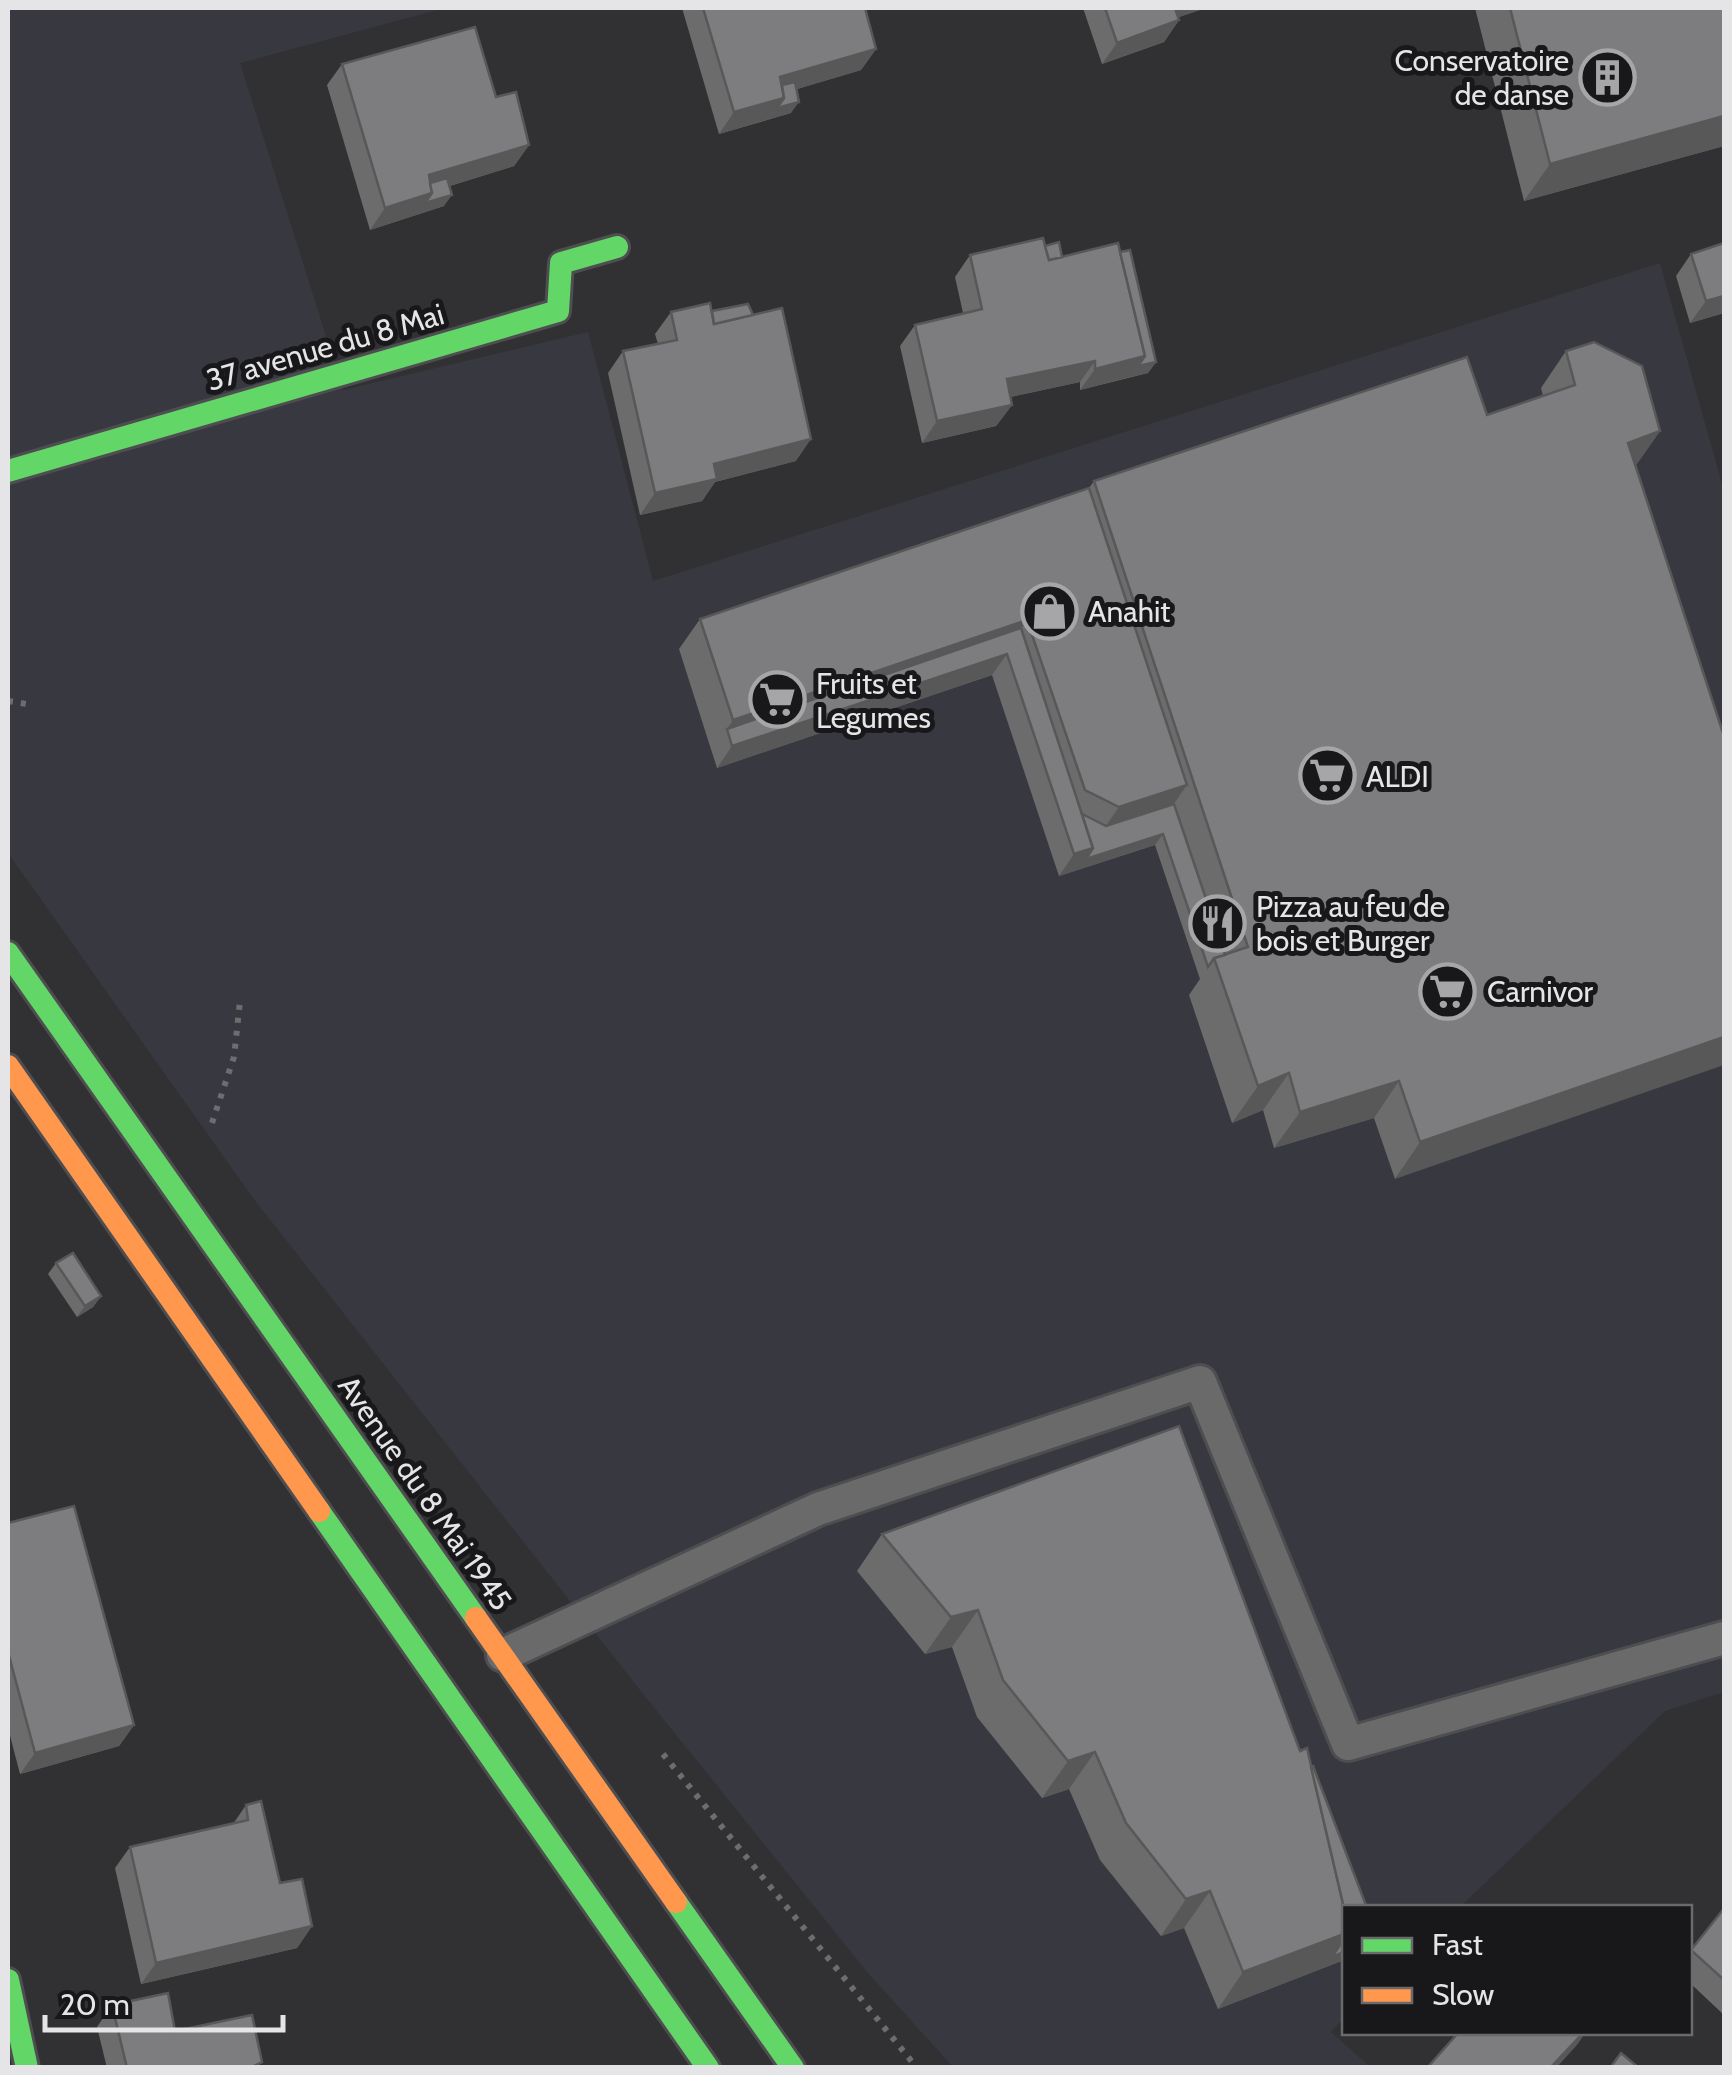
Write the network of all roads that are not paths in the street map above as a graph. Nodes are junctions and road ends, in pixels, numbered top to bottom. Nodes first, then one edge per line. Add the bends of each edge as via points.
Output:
1 (617, 248) dead end
2 (8, 471) edge
3 (8, 952) edge
4 (8, 1066) edge
5 (1724, 1638) edge
6 (503, 1656) junction
7 (8, 1980) edge
8 (26, 2068) edge
9 (708, 2068) edge
10 (793, 2068) edge

1 - 2 main road, 37 avenue du 8 Mai via 561,263 558,311
3 - 6 main road, Avenue du 8 Mai 1945
4 - 9 main road
5 - 6 lane via 1348,1744 1200,1382 818,1508
6 - 10 main road, Avenue du 8 Mai 1945
7 - 8 main road

